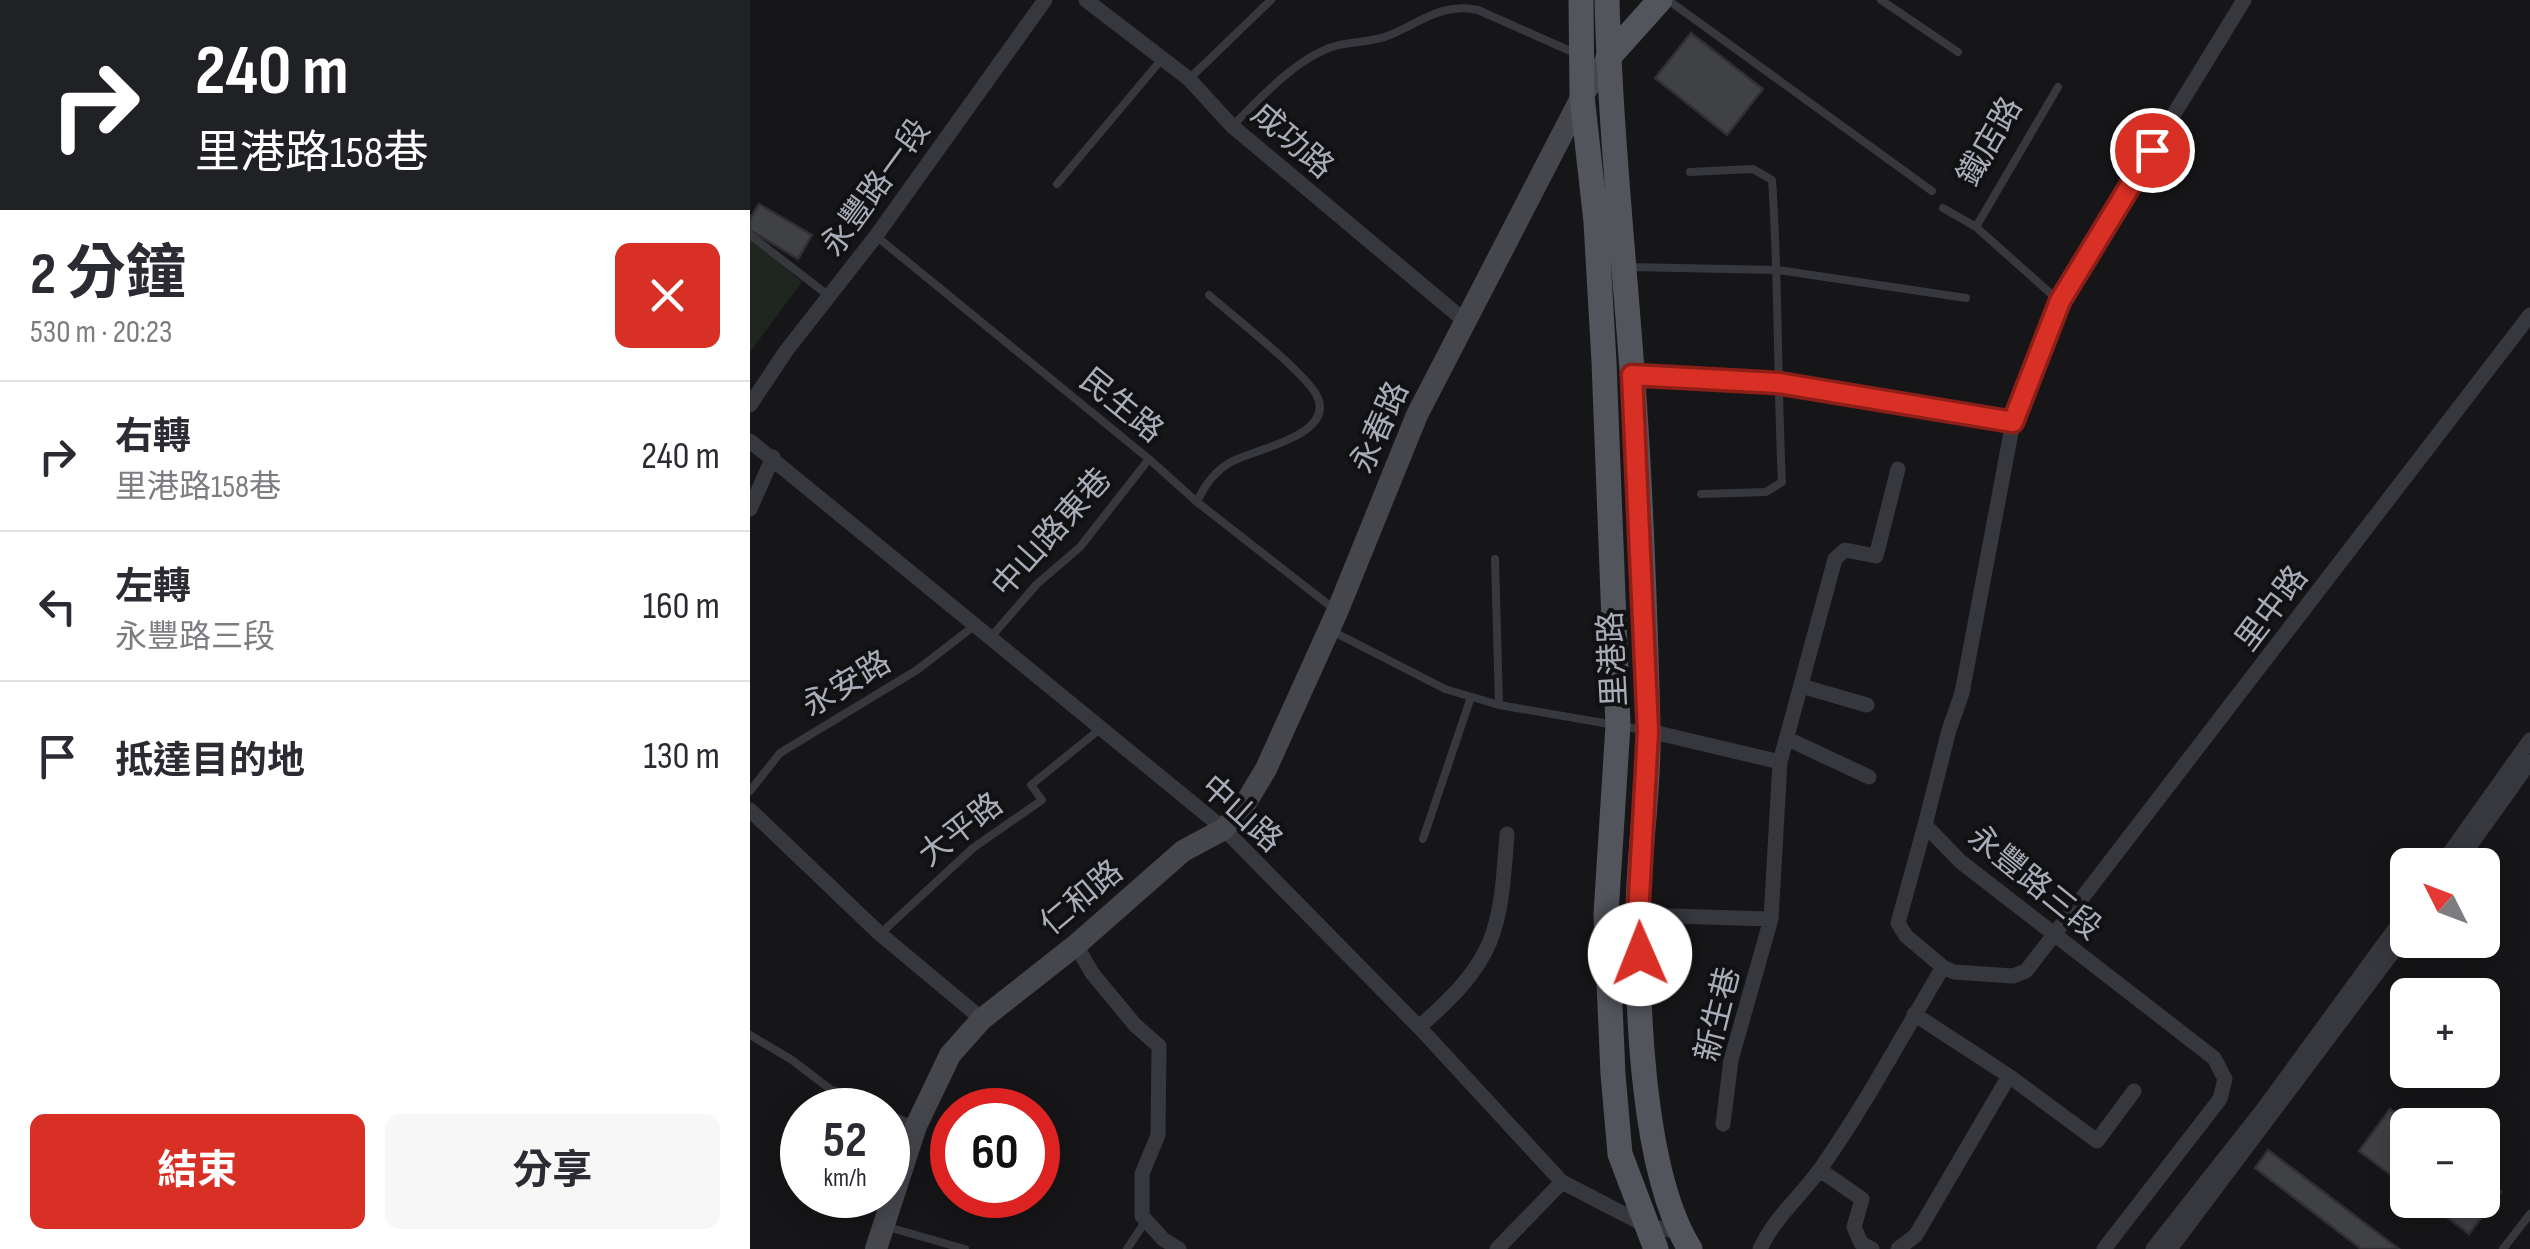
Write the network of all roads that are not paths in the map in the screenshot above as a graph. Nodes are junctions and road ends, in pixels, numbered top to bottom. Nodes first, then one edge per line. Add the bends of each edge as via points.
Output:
1 (1045, 0) edge
2 (1086, 0) edge
3 (1271, 0) edge
4 (1581, 0) edge
5 (1607, 0) edge
6 (1660, 0) edge
7 (1668, 0) edge
8 (1882, 0) edge
9 (2244, 0) edge
10 (1958, 52) dead end
11 (1582, 56) junction
12 (1608, 58) junction
13 (1162, 60) junction
14 (1189, 79) junction
15 (2058, 87) dead end
16 (1582, 96) junction
17 (1232, 126) junction
18 (1690, 172) dead end
19 (1057, 184) dead end
20 (1932, 191) dead end
21 (1944, 208) dead end
22 (1976, 227) junction
23 (750, 236) edge
24 (876, 236) junction
25 (1624, 267) junction
26 (1778, 270) junction
27 (1209, 295) dead end
28 (829, 296) junction
29 (1966, 298) dead end
30 (2060, 301) junction
31 (2530, 316) edge
32 (1465, 321) junction
33 (1632, 375) junction
34 (1778, 383) junction
35 (750, 405) edge
36 (2013, 422) junction
37 (750, 441) edge
38 (773, 457) junction
39 (1149, 458) junction
40 (1898, 469) dead end
41 (1701, 494) dead end
42 (1197, 502) junction
43 (750, 509) edge
44 (1495, 559) dead end
45 (1332, 620) junction
46 (974, 626) junction
47 (990, 638) junction
48 (1801, 686) junction
49 (1471, 697) junction
50 (1867, 705) dead end
51 (1498, 706) junction
52 (1618, 724) junction
53 (1100, 729) junction
54 (1648, 731) junction
55 (1788, 739) junction
56 (2530, 740) edge
57 (1780, 762) junction
58 (2530, 762) edge
59 (1869, 778) dead end
60 (750, 790) edge
61 (750, 810) edge
62 (1925, 825) junction
63 (1224, 830) junction
64 (1507, 834) dead end
65 (1423, 839) dead end
66 (2453, 848) edge
67 (2468, 848) edge
68 (1638, 916) junction
69 (1770, 919) junction
70 (880, 934) junction
71 (2056, 934) junction
72 (2390, 936) edge
73 (1076, 945) junction
74 (2390, 956) edge
75 (1942, 966) junction
76 (1914, 1014) junction
77 (982, 1019) junction
78 (1419, 1027) junction
79 (750, 1035) edge
80 (2009, 1076) junction
81 (827, 1088) edge
82 (2134, 1091) dead end
83 (910, 1123) edge
84 (1723, 1124) dead end
85 (916, 1126) junction
86 (1820, 1170) junction
87 (1562, 1182) junction
88 (2530, 1214) edge
89 (1145, 1222) junction
90 (1644, 1225) junction
91 (884, 1226) junction
92 (1685, 1240) edge
93 (876, 1249) edge
94 (965, 1249) edge
95 (1127, 1249) edge
96 (1179, 1249) edge
97 (1497, 1249) edge
98 (1656, 1249) edge
99 (1760, 1249) edge
100 (1872, 1249) edge
101 (1898, 1249) edge
102 (2104, 1249) edge
103 (2153, 1249) edge
104 (2170, 1249) edge
105 (2503, 1249) edge

1 - 24 street, 永豐路一段
2 - 13 street, 成功路
3 - 14 lane
4 - 11 main road, 里港路
5 - 12 main road, 里港路
6 - 12 main road
7 - 20 lane
8 - 10 lane
9 - 30 street, 永豐路三段
11 - 12 lane
11 - 16 main road, 里港路
11 - 17 lane via 1478,10 1439,10 1384,38 1323,50
12 - 16 street, 永春路
12 - 25 main road, 里港路
13 - 14 street, 成功路
13 - 19 lane
14 - 17 street, 成功路
15 - 22 lane, 鐵店路
16 - 32 street, 永春路
16 - 52 main road, 里港路 via 1596,222
17 - 32 street, 成功路
18 - 26 lane via 1753,169 1772,180
21 - 22 lane
22 - 30 lane
23 - 28 lane
24 - 28 street, 永豐路一段
24 - 39 lane, 民生路
25 - 26 lane
25 - 33 main road, 里港路
26 - 29 lane
26 - 34 lane
27 - 42 lane via 1294,371 1320,408 1302,434 1222,469
28 - 35 street, 永豐路一段
30 - 36 street, 永豐路三段
31 - 71 street, 里中路
32 - 45 street, 永春路 via 1417,416
33 - 34 street
33 - 54 main road, 里港路
34 - 36 street
34 - 41 lane via 1782,482 1766,492
36 - 62 street, 永豐路三段 via 1962,693
37 - 38 street, 中山路
38 - 43 street
38 - 46 street, 中山路
39 - 42 lane, 民生路
39 - 47 lane, 中山路東巷 via 1080,548
40 - 48 street, 新生巷 via 1876,556 1845,550 1835,559
42 - 45 lane, 民生路
44 - 51 lane
45 - 49 lane, 民生路 via 1445,689
45 - 63 street, 永春路 via 1266,769
46 - 47 street, 中山路
46 - 60 lane, 永安路 via 917,670 780,754
47 - 53 street, 中山路
48 - 50 street
48 - 55 street, 新生巷
49 - 51 lane, 民生路
49 - 65 lane
51 - 52 lane, 民生路
52 - 54 lane, 民生路
52 - 90 main road, 里港路 via 1606,914 1614,1074 1620,1154
53 - 63 street, 中山路
53 - 70 lane, 大平路 via 1031,785 1042,800 973,848
54 - 57 street
54 - 68 main road, 里港路
55 - 57 street, 新生巷
55 - 59 street
56 - 66 street
57 - 69 street, 新生巷
58 - 67 street
61 - 70 street
62 - 71 street, 永豐路三段 via 1961,862
62 - 75 street via 1898,923
63 - 73 street, 仁和路 via 1184,852
63 - 78 street, 中山路
64 - 78 street via 1502,904 1480,966
68 - 69 street
68 - 92 main road, 里港路 via 1654,1140
69 - 84 street, 新生巷 via 1731,1060
70 - 77 street
71 - 75 street, 里中路 via 2026,971 2013,976
71 - 102 street, 永豐路三段 via 2214,1058 2225,1079 2220,1098
72 - 103 street
73 - 77 street, 仁和路
73 - 89 street via 1092,973 1159,1046 1158,1135 1142,1174
74 - 104 street
75 - 76 street
76 - 80 street
76 - 86 street
77 - 85 street, 仁和路 via 950,1055
78 - 87 street, 中山路
79 - 81 lane
80 - 82 street via 2098,1141
80 - 101 street via 1916,1235
83 - 85 lane
85 - 91 street, 仁和路
86 - 99 street
86 - 100 street via 1862,1198 1854,1227
87 - 90 street, 中山路
87 - 97 street
88 - 105 lane
89 - 95 lane
89 - 96 street
90 - 92 street, 中山路
90 - 98 main road, 里港路
91 - 93 street, 仁和路
91 - 94 lane

